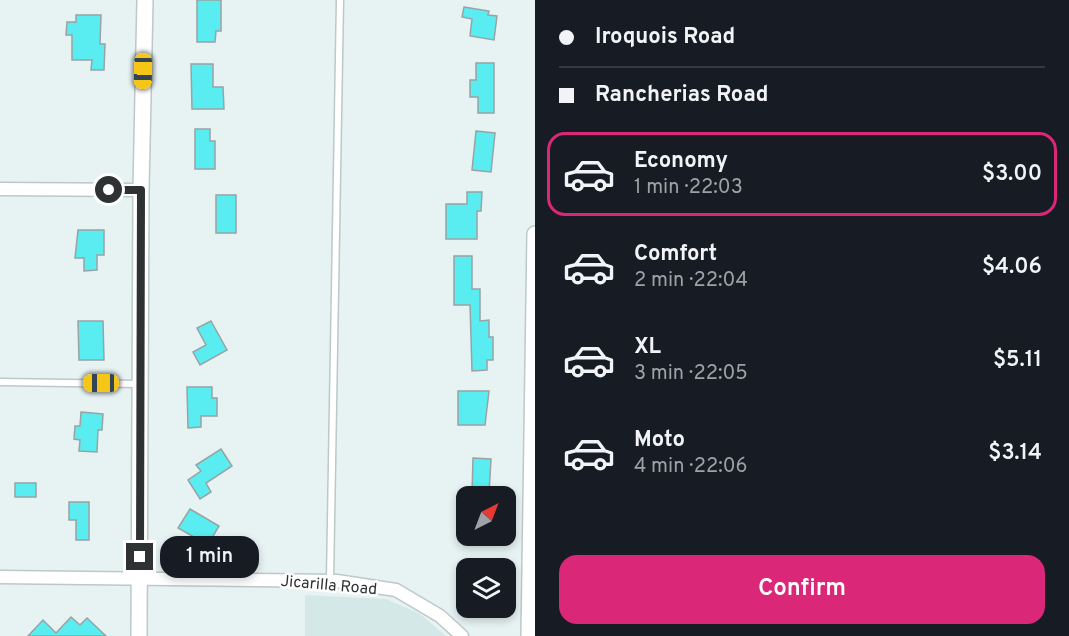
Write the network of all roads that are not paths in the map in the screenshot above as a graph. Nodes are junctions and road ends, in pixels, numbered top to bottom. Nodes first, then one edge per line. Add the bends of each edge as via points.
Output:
1 (145, 0) edge
2 (340, 0) edge
3 (0, 189) edge
4 (141, 190) junction
5 (535, 234) edge
6 (0, 382) edge
7 (140, 384) junction
8 (0, 577) edge
9 (139, 578) junction
10 (330, 581) junction
11 (139, 636) edge
12 (462, 636) edge
13 (529, 636) edge

1 - 4 street
2 - 10 lane
3 - 4 street
4 - 7 street
5 - 13 street
6 - 7 lane
7 - 9 street
8 - 9 street, Jicarilla Road
9 - 10 street, Jicarilla Road
9 - 11 street
10 - 12 street, Jicarilla Road via 396,590 440,616

